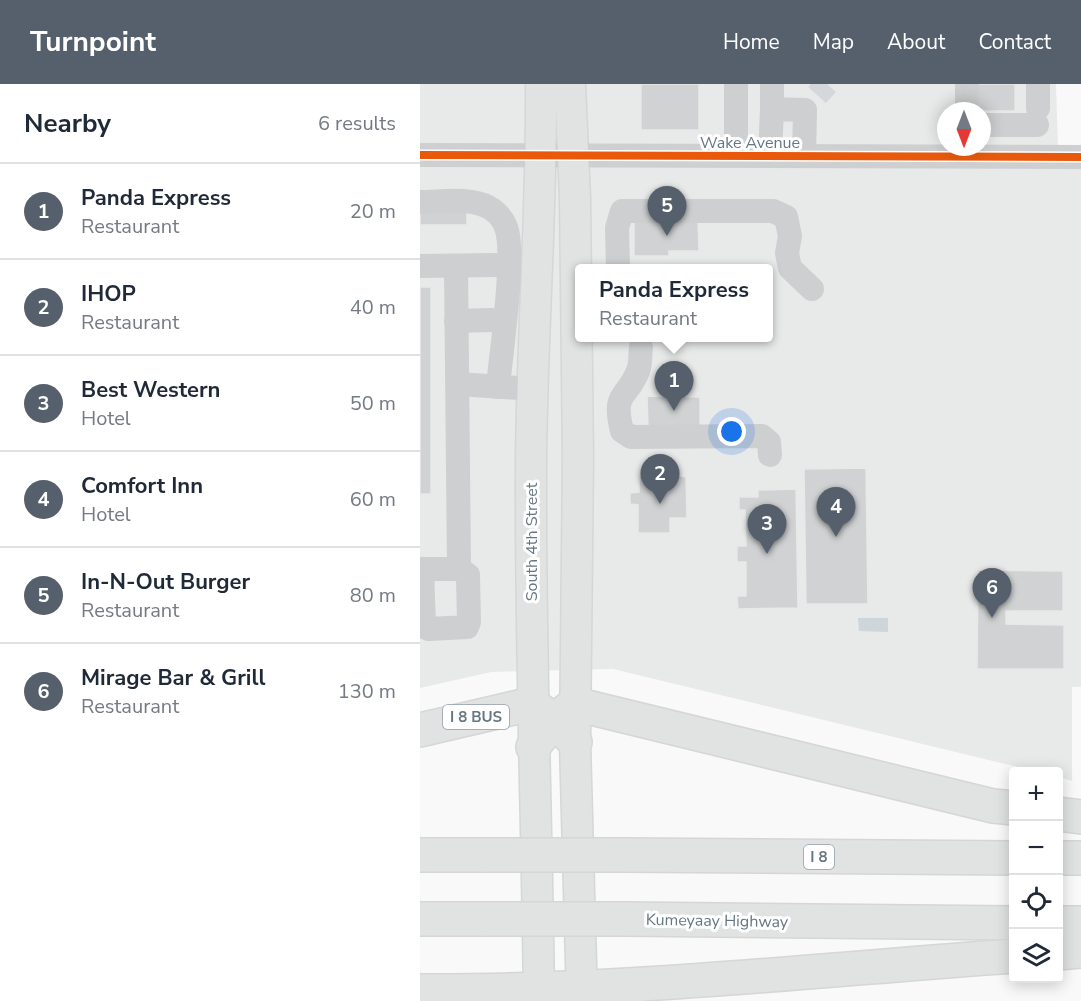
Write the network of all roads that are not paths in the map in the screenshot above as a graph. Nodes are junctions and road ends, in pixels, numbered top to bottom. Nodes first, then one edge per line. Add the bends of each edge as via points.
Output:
1 (541, 84) edge
2 (570, 84) edge
3 (736, 84) edge
4 (772, 84) edge
5 (967, 84) edge
6 (1038, 84) edge
7 (967, 102) edge
8 (772, 109) junction
9 (991, 124) edge
10 (937, 153) edge
11 (991, 153) edge
12 (420, 155) edge
13 (736, 156) junction
14 (770, 156) junction
15 (804, 156) junction
16 (542, 157) junction
17 (572, 157) junction
18 (1081, 157) edge
19 (420, 202) edge
20 (618, 264) edge
21 (496, 265) dead end
22 (420, 266) edge
23 (456, 266) junction
24 (812, 288) dead end
25 (575, 308) edge
26 (490, 320) dead end
27 (456, 321) junction
28 (576, 342) edge
29 (641, 347) dead end
30 (458, 384) junction
31 (498, 387) junction
32 (533, 389) junction
33 (770, 455) dead end
34 (421, 569) edge
35 (459, 569) junction
36 (421, 615) edge
37 (559, 717) junction
38 (420, 730) edge
39 (532, 747) joint
40 (1009, 808) edge
41 (1063, 815) edge
42 (1081, 817) edge
43 (420, 855) edge
44 (1009, 858) edge
45 (1063, 858) edge
46 (1081, 858) edge
47 (420, 919) edge
48 (1009, 923) edge
49 (1063, 923) edge
50 (1081, 923) edge
51 (1081, 951) edge
52 (1063, 953) edge
53 (1009, 956) edge
54 (420, 991) edge
55 (582, 995) edge
56 (539, 996) edge

1 - 16 main road, South 4th Street
2 - 17 main road, South 4th Street
3 - 13 street
4 - 8 street
5 - 7 street
6 - 9 street via 1038,117
8 - 14 street
8 - 15 street via 811,103
10 - 15 street, Wake Avenue
11 - 18 street, Wake Avenue
12 - 16 street, Wake Avenue
13 - 14 street, Wake Avenue
13 - 17 street, Wake Avenue
14 - 15 street, Wake Avenue
16 - 17 street, Wake Avenue
16 - 32 main road, South 4th Street
17 - 25 main road, South 4th Street
19 - 31 street via 476,202 500,216 507,228 508,273
20 - 24 street via 617,228 622,211 773,211 786,217 790,268
21 - 23 street
22 - 23 street
23 - 27 street
26 - 27 street
27 - 30 street
28 - 37 main road, South 4th Street via 578,458
29 - 33 street via 639,369 619,403 622,431 631,437 762,436 769,442
30 - 31 street
30 - 35 street
31 - 32 street
32 - 37 main road, South 4th Street
34 - 35 street
34 - 36 street
35 - 36 street via 470,579 467,627 429,629 424,627
37 - 38 highway, I 8 BUS
37 - 39 highway
37 - 40 highway
37 - 55 main road, South 4th Street
39 - 56 main road
41 - 42 highway
43 - 44 highway, I 8, bridge
45 - 46 highway
47 - 48 highway, Kumeyaay Highway, bridge
49 - 50 highway
51 - 52 highway
53 - 55 highway
54 - 56 highway
55 - 56 highway

